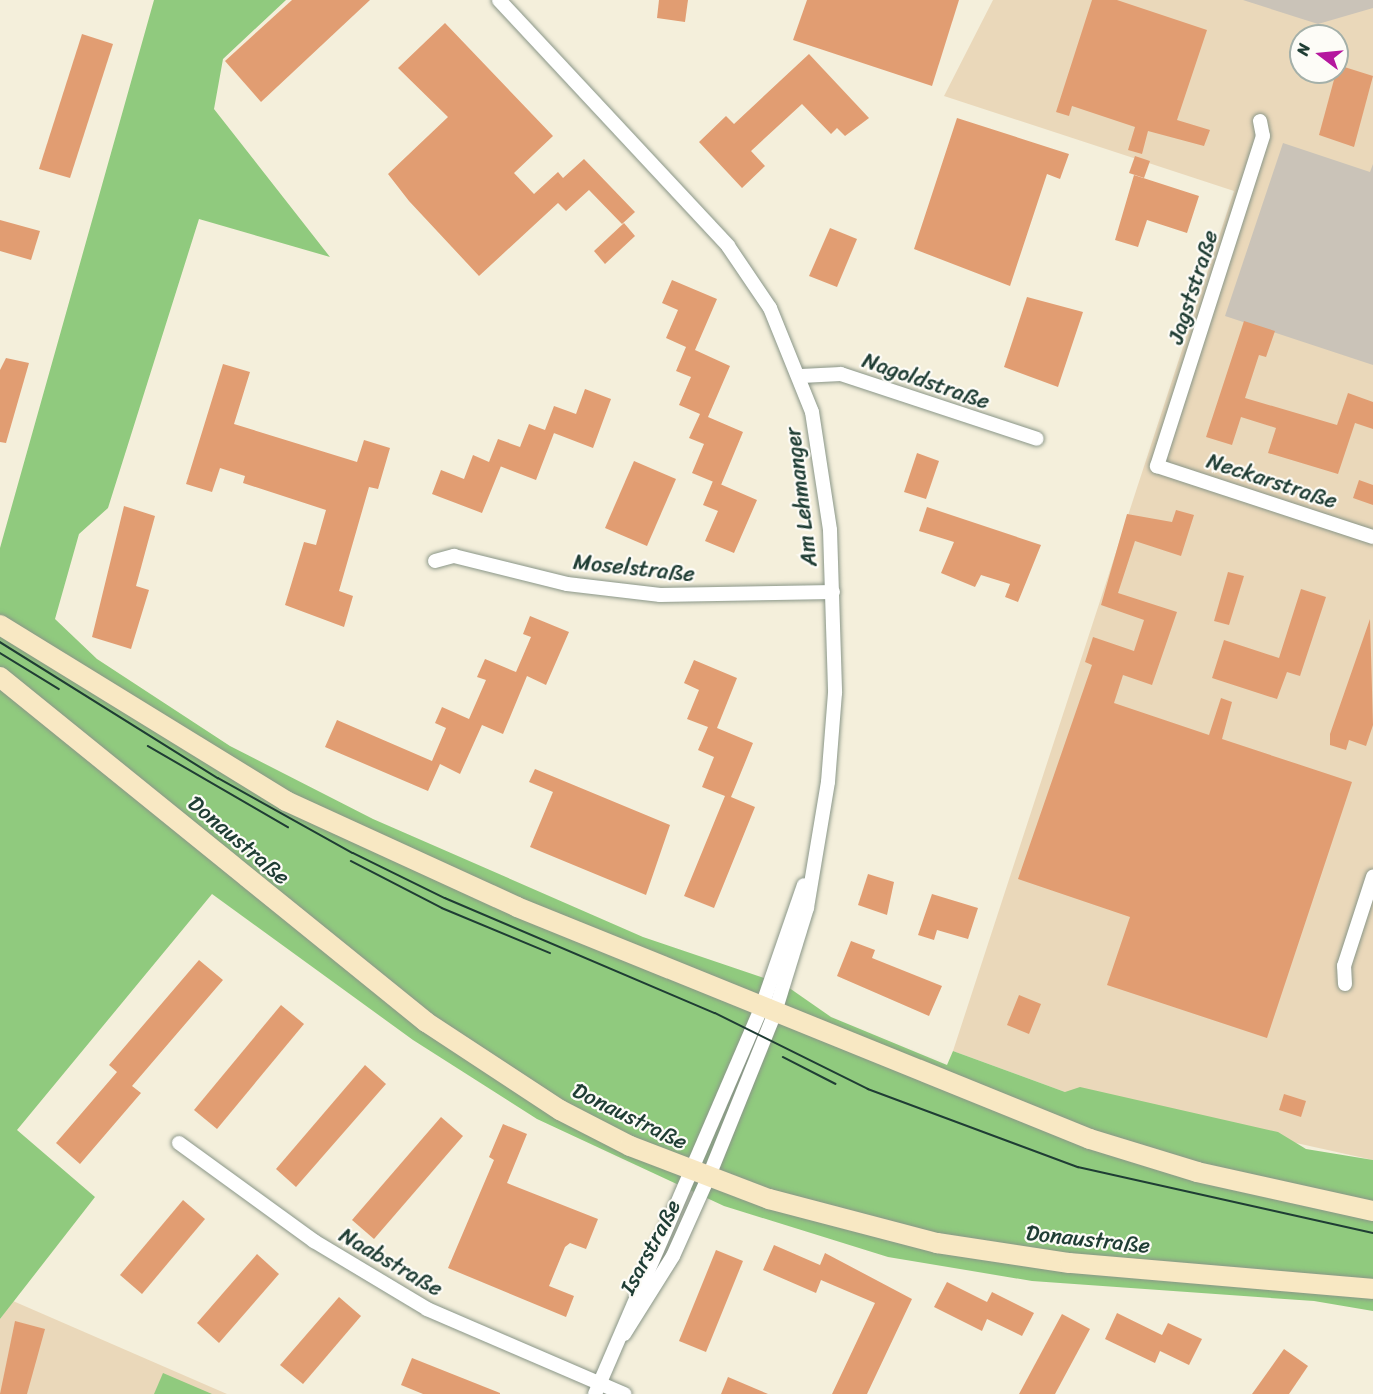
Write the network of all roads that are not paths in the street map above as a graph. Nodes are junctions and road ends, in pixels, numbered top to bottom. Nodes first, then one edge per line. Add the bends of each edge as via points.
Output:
1 (500, 0) edge
2 (1260, 121) dead end
3 (801, 376) junction
4 (1037, 439) dead end
5 (1157, 466) joint
6 (1373, 537) edge
7 (435, 561) dead end
8 (833, 592) junction
9 (0, 625) edge
10 (0, 677) edge
11 (1373, 877) edge
12 (1345, 984) dead end
13 (767, 1012) junction
14 (179, 1143) dead end
15 (699, 1175) junction
16 (1373, 1211) edge
17 (1373, 1289) edge
18 (598, 1389) edge
19 (624, 1394) edge

1 - 3 street, Am Lehmanger via 728,246 770,308
2 - 5 street, Jagststraße via 1263,136
3 - 4 street, Nagoldstraße via 841,374
3 - 8 street, Am Lehmanger via 825,486
5 - 6 street, Neckarstraße
7 - 8 street, Moselstraße via 454,556 567,584 660,595
8 - 13 street, Am Lehmanger via 832,727 807,909
9 - 13 main road, Donaustraße via 191,746 323,820
10 - 15 main road, Donaustraße via 426,1022 560,1110
11 - 12 street via 1344,966
13 - 15 street, Isarstraße
13 - 16 main road, Donaustraße via 1089,1139 1197,1172
14 - 18 street, Naabstraße via 314,1241 427,1309
15 - 17 main road, Donaustraße via 849,1223 972,1250
15 - 18 street, Isarstraße
18 - 19 street, Naabstraße

